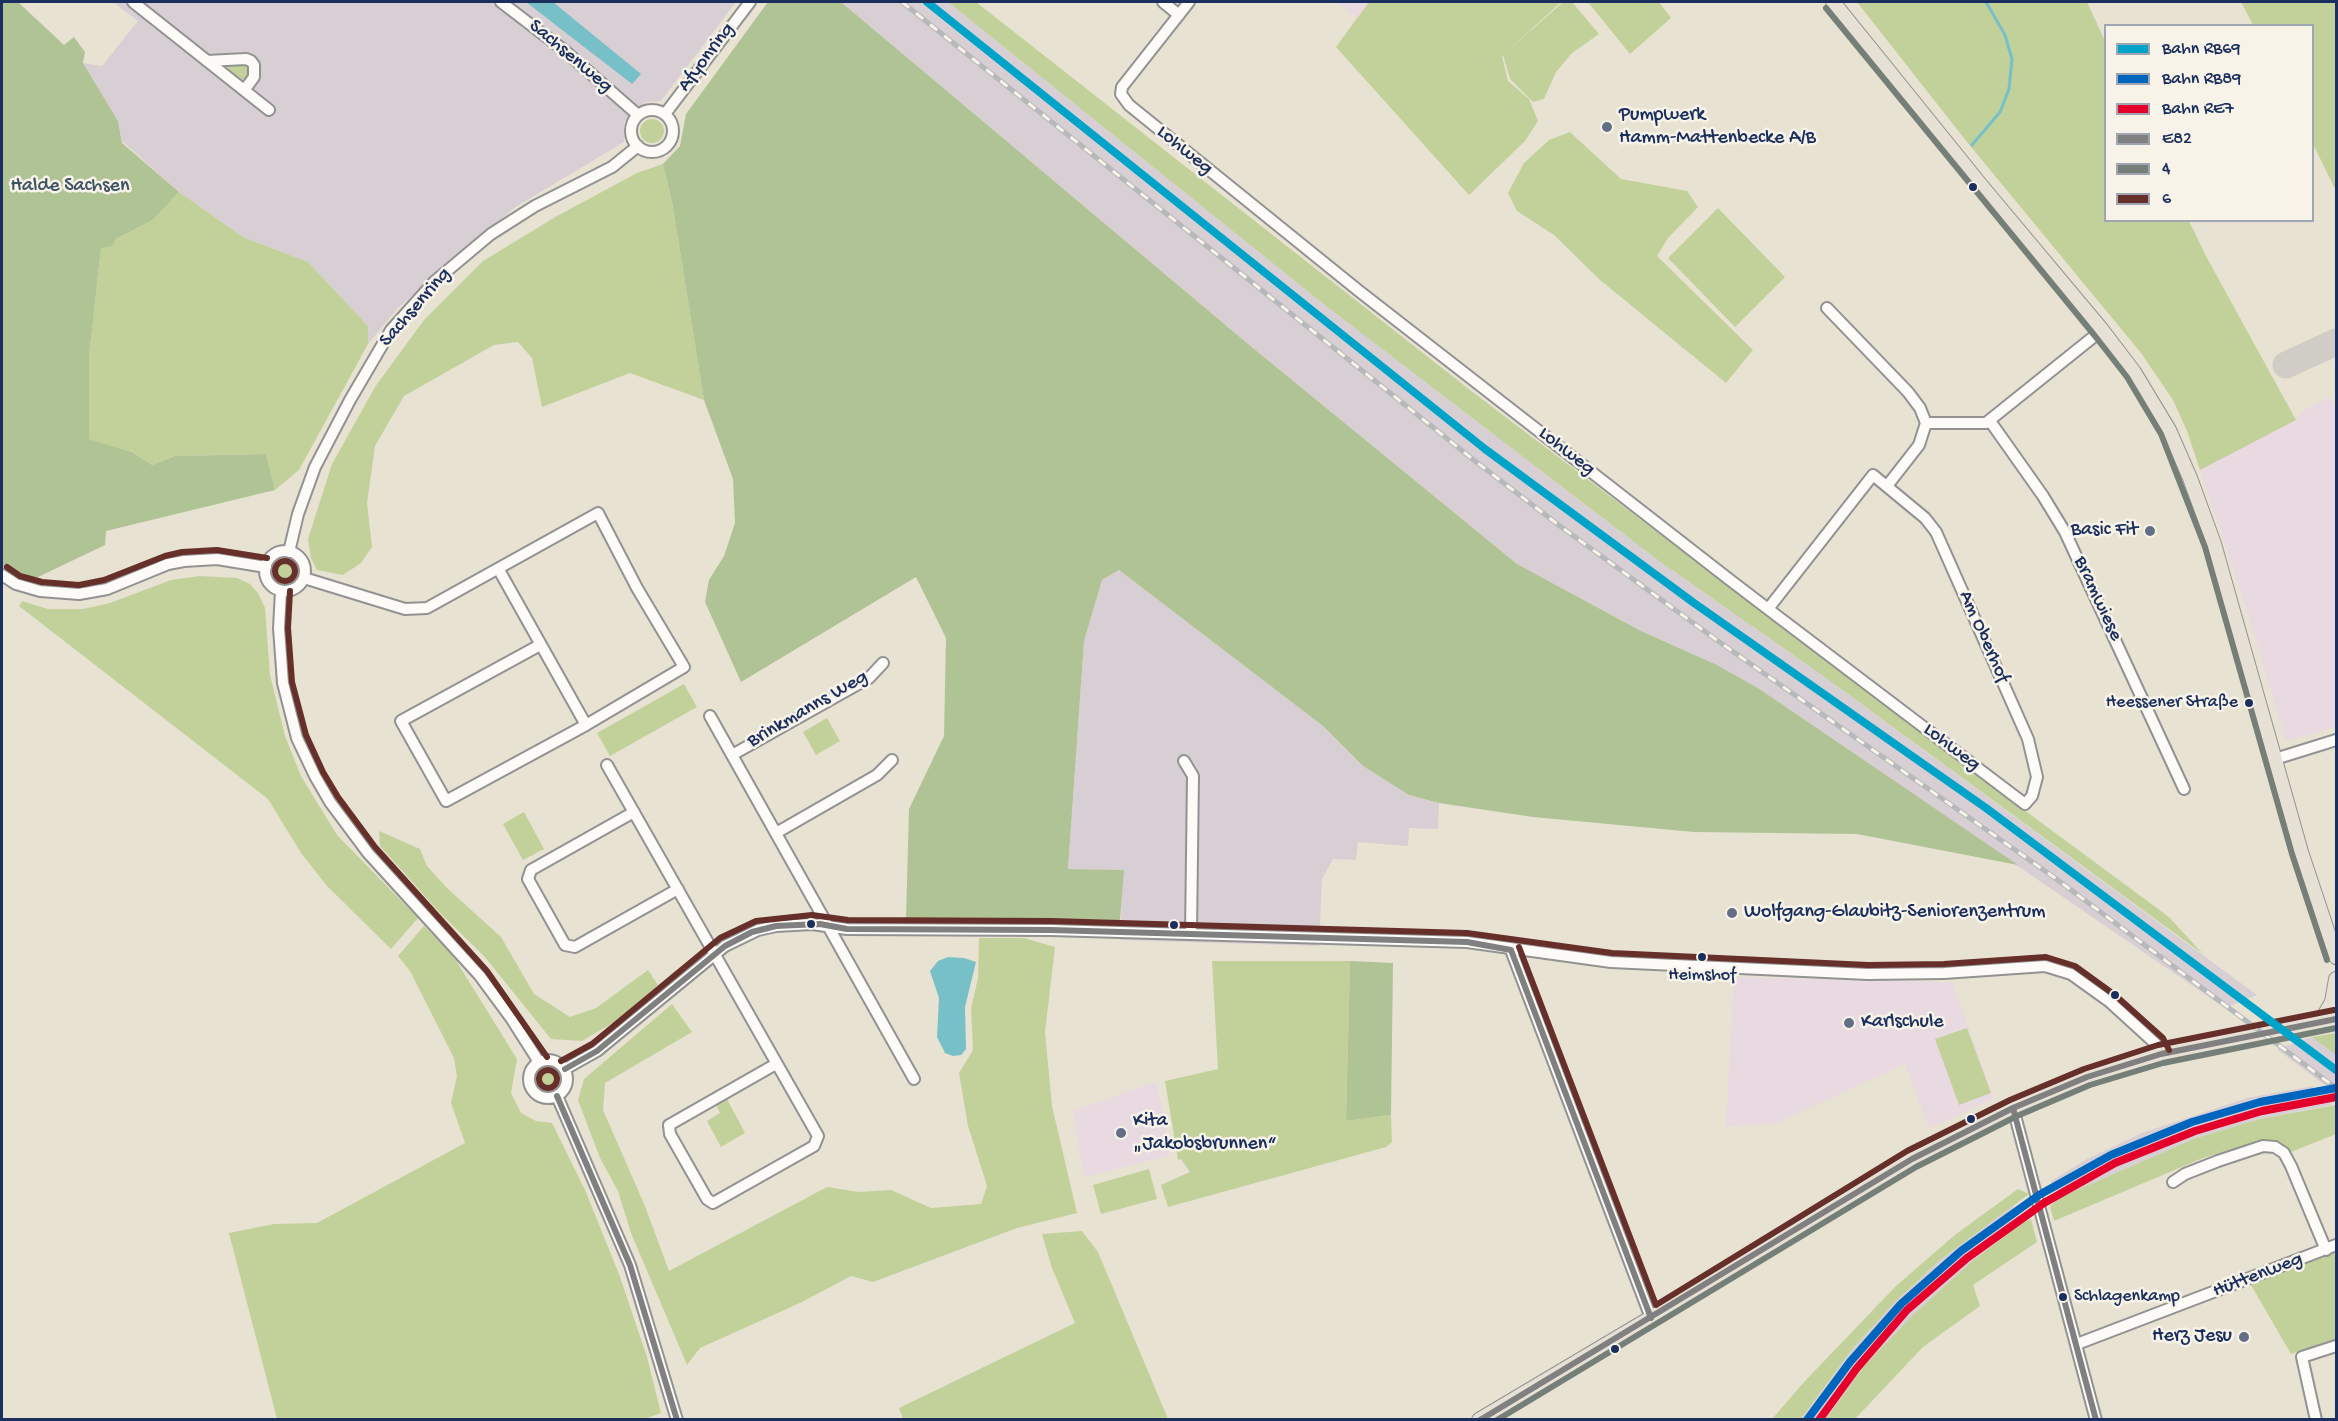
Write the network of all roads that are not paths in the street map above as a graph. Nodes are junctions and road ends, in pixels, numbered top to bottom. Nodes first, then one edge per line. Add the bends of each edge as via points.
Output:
1 (133, 2) edge
2 (501, 2) edge
3 (750, 2) edge
4 (1163, 2) edge
5 (1189, 2) edge
6 (1833, 2) edge
7 (1179, 15) junction
8 (207, 60) junction
9 (244, 90) junction
10 (269, 110) dead end
11 (665, 114) junction
12 (638, 115) junction
13 (638, 146) junction
14 (1827, 308) dead end
15 (2102, 330) junction
16 (1990, 421) junction
17 (1926, 423) junction
18 (1887, 486) junction
19 (289, 552) junction
20 (266, 567) junction
21 (499, 570) junction
22 (2, 575) edge
23 (304, 578) junction
24 (282, 591) junction
25 (1768, 609) junction
26 (540, 645) junction
27 (883, 663) dead end
28 (710, 716) dead end
29 (586, 725) junction
30 (2337, 740) edge
31 (732, 755) junction
32 (2275, 759) junction
33 (892, 760) dead end
34 (1184, 761) dead end
35 (607, 765) dead end
36 (2184, 789) dead end
37 (2025, 804) joint
38 (634, 812) junction
39 (776, 833) junction
40 (678, 889) junction
41 (829, 926) junction
42 (1191, 934) junction
43 (1511, 950) junction
44 (715, 955) junction
45 (2337, 957) edge
46 (2337, 979) edge
47 (2337, 1019) edge
48 (2321, 1021) junction
49 (2161, 1054) junction
50 (538, 1062) junction
51 (776, 1064) junction
52 (565, 1070) junction
53 (914, 1079) dead end
54 (557, 1096) junction
55 (2013, 1108) junction
56 (2173, 1182) dead end
57 (2337, 1245) edge
58 (2326, 1250) junction
59 (1651, 1318) junction
60 (2077, 1344) junction
61 (2337, 1346) edge
62 (677, 1419) edge
63 (1479, 1419) edge
64 (2096, 1419) edge
65 (2316, 1419) edge

1 - 8 street
2 - 12 street, Sachsenweg
3 - 11 street, Afyonring
4 - 7 street
5 - 7 street
6 - 15 main road
7 - 25 street, Lohweg via 1122,87 1121,94 1129,105 1359,291
8 - 9 street
8 - 9 street via 251,61 254,77
9 - 10 street
11 - 12 street via 651,110
11 - 13 street via 673,128 668,144 654,152
12 - 13 street via 631,131
13 - 19 street, Sachsenring via 612,167 535,206 491,234 435,281 392,330 315,467
14 - 17 street via 1908,392
15 - 16 street
15 - 32 main road via 2150,397 2190,478 2221,566
16 - 17 street
16 - 36 street, Bramwiese via 2065,532
17 - 18 street via 1919,445
18 - 25 street via 1873,475
18 - 37 street, Am Oberhof via 1936,532 2028,739 2037,777 2035,790
19 - 20 street via 274,555
19 - 23 street via 303,563
20 - 22 street via 217,559 191,560 79,594 40,591
20 - 24 street via 269,582
21 - 23 street via 416,610
21 - 26 street
21 - 29 street via 598,513 684,667
23 - 24 street via 294,589
24 - 50 street via 279,628 283,682 297,738 315,776 368,853 480,976
25 - 37 street, Lohweg
26 - 29 street
26 - 29 street via 401,721 446,801
27 - 31 street, Brinkmanns Weg via 868,678
28 - 31 street
30 - 32 street
31 - 39 street
32 - 45 main road
33 - 39 street via 878,775
34 - 42 street via 1193,776
35 - 38 street
38 - 40 street
38 - 40 street via 531,870 528,879 565,945 575,947
39 - 41 street
40 - 44 street
41 - 42 street via 858,930
41 - 44 street via 789,924 758,930 736,939
41 - 53 street
42 - 43 street via 1467,942
43 - 49 street via 1611,962 1869,974 2045,966 2071,974 2110,1002 2156,1044
43 - 59 street
44 - 51 street
44 - 52 street via 597,1051
46 - 48 main road via 2332,1002
47 - 48 main road
48 - 49 main road
49 - 55 main road via 2087,1077
50 - 52 street via 553,1060
50 - 54 street via 529,1076 531,1088 545,1098
51 - 51 street via 818,1136 817,1142 713,1203 670,1134 669,1125
52 - 54 street via 566,1084
54 - 62 street via 630,1265
55 - 59 main road via 1912,1159
55 - 60 street
56 - 58 street via 2218,1161 2263,1146 2274,1147 2291,1166
57 - 58 street, Hüttenweg
58 - 60 street, Hüttenweg
59 - 63 main road
60 - 64 street
61 - 65 street via 2302,1356

